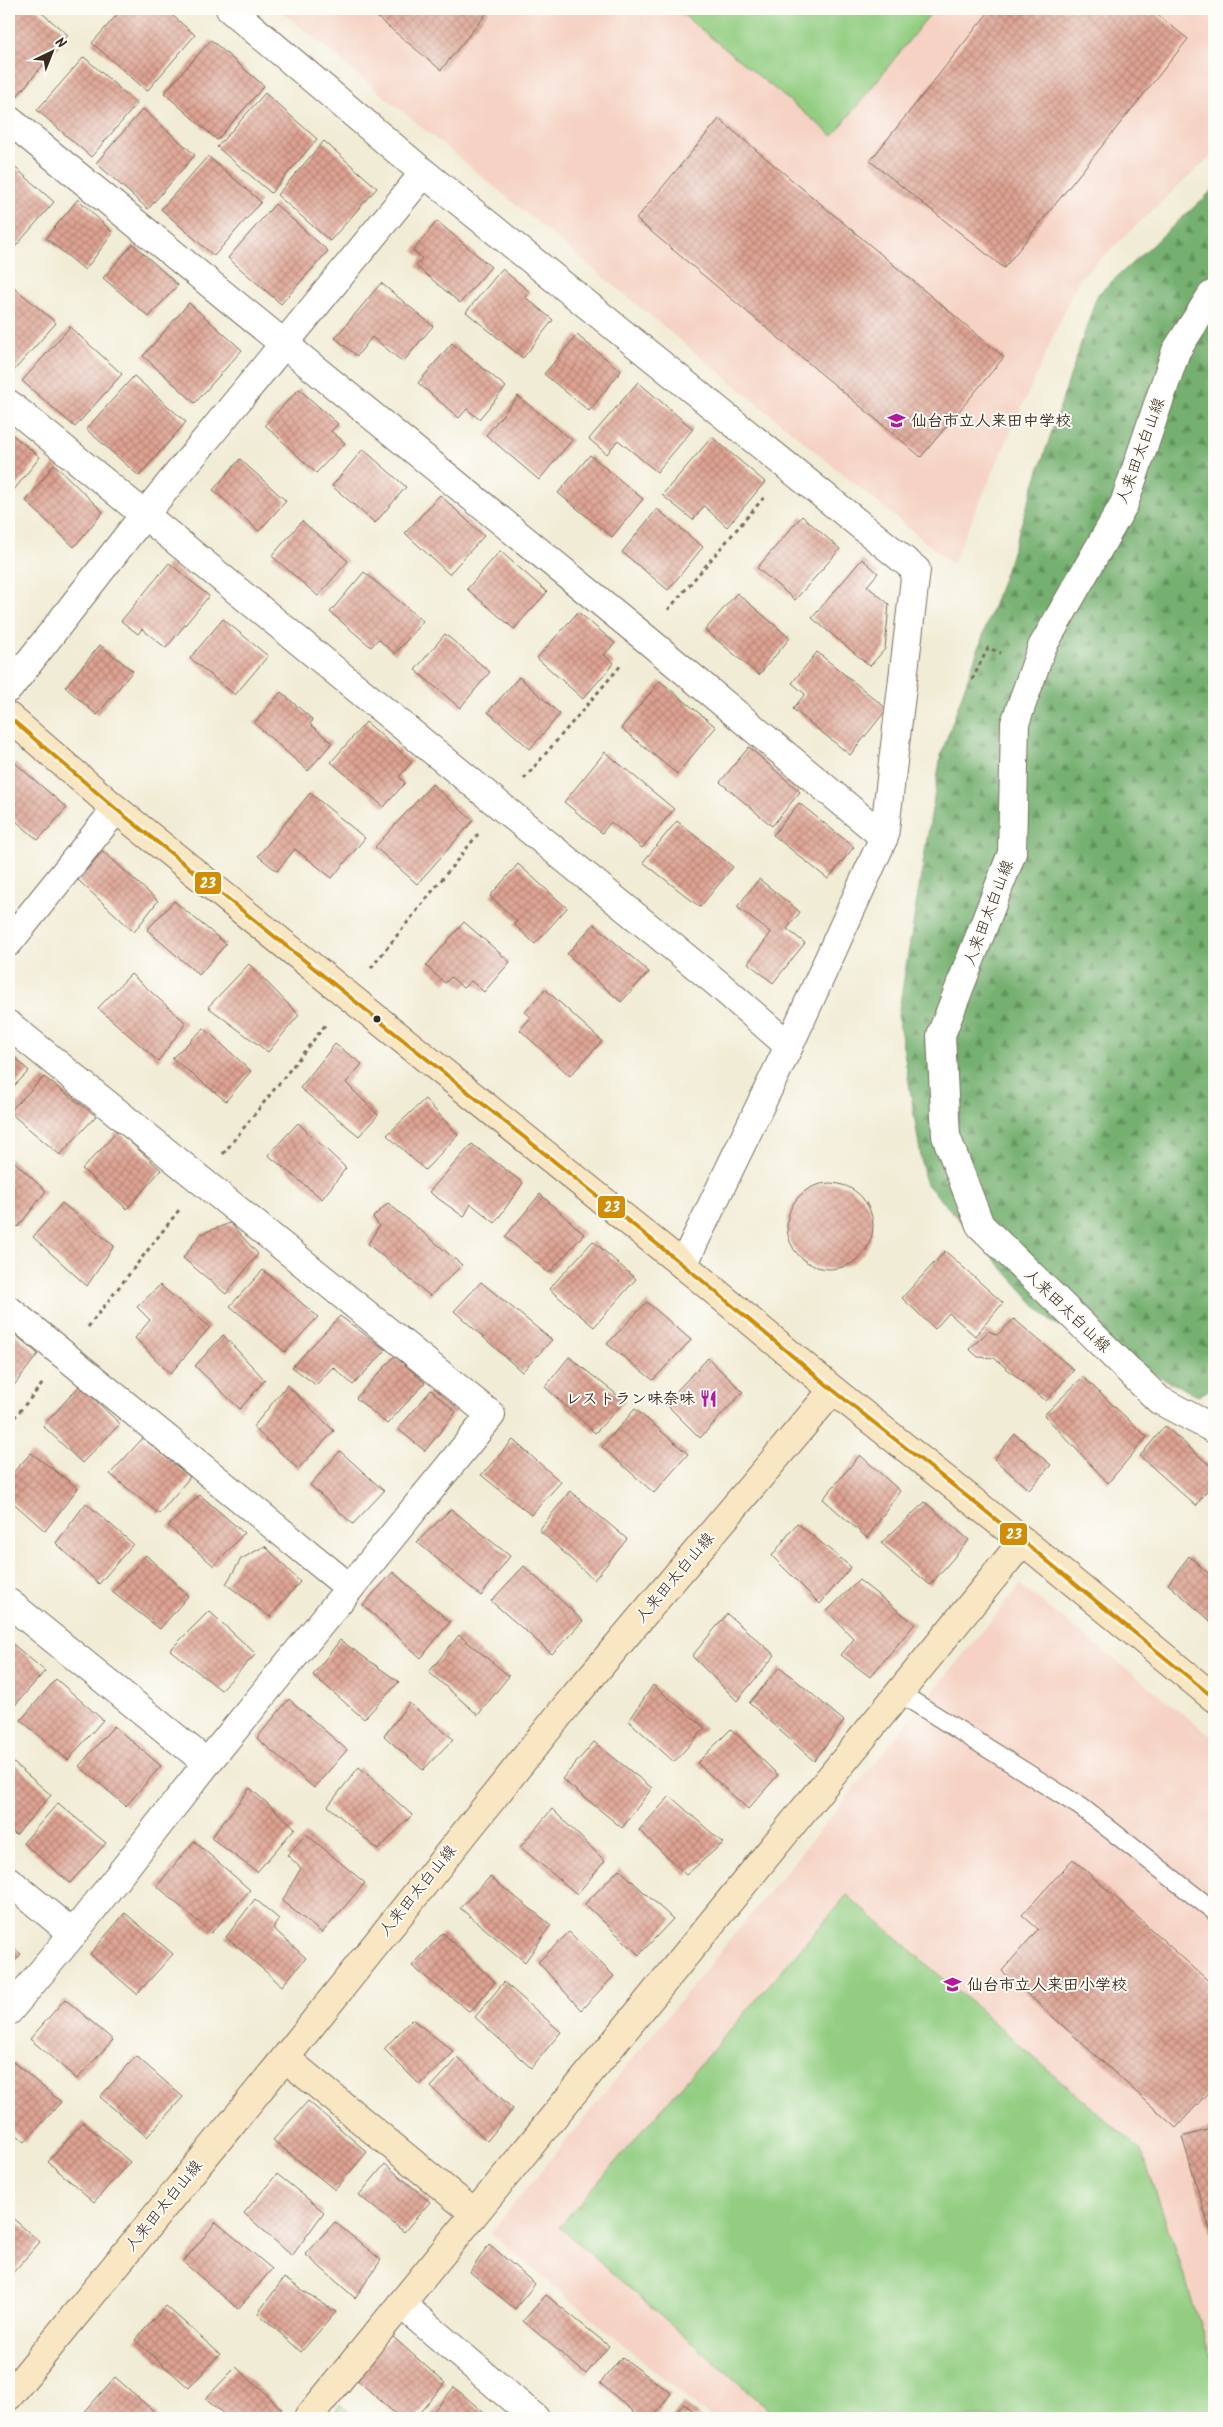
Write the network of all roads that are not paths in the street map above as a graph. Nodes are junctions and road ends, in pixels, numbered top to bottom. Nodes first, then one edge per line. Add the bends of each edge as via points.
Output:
1 (230, 9) edge
2 (9, 120) edge
3 (424, 173) junction
4 (1214, 294) edge
5 (284, 344) junction
6 (9, 404) edge
7 (144, 514) junction
8 (9, 688) edge
9 (9, 717) edge
10 (116, 809) junction
11 (884, 837) junction
12 (9, 942) edge
13 (9, 1025) edge
14 (790, 1046) junction
15 (684, 1265) junction
16 (9, 1310) edge
17 (833, 1390) junction
18 (1214, 1429) edge
19 (1023, 1541) junction
20 (350, 1588) junction
21 (9, 1603) edge
22 (898, 1692) junction
23 (1214, 1698) edge
24 (207, 1763) junction
25 (9, 1881) edge
26 (1214, 1911) edge
27 (74, 1934) junction
28 (9, 2011) edge
29 (285, 2058) junction
30 (474, 2213) junction
31 (401, 2304) junction
32 (9, 2396) edge
33 (308, 2418) edge
34 (535, 2418) edge

1 - 3 street
2 - 5 street
3 - 5 street
3 - 11 street via 916,570
4 - 18 street, 人来田太白山線 via 1176,351 1124,504 1042,647 1015,724 1012,853 941,1035 946,1136 980,1225 1159,1400
5 - 7 street
5 - 11 street
6 - 7 street
7 - 8 street
7 - 14 street
9 - 10 street
10 - 12 street
10 - 15 street
11 - 14 street
13 - 20 street via 491,1415
14 - 15 street
15 - 17 street
16 - 20 street
17 - 19 street
17 - 29 street, 人来田太白山線 via 568,1704
19 - 22 street
19 - 23 street
20 - 24 street
21 - 24 street
22 - 26 lane via 1081,1807
22 - 30 street
24 - 27 street
25 - 27 street
27 - 28 street
29 - 30 street
29 - 32 street, 人来田太白山線
30 - 31 street
31 - 33 street
31 - 34 street

